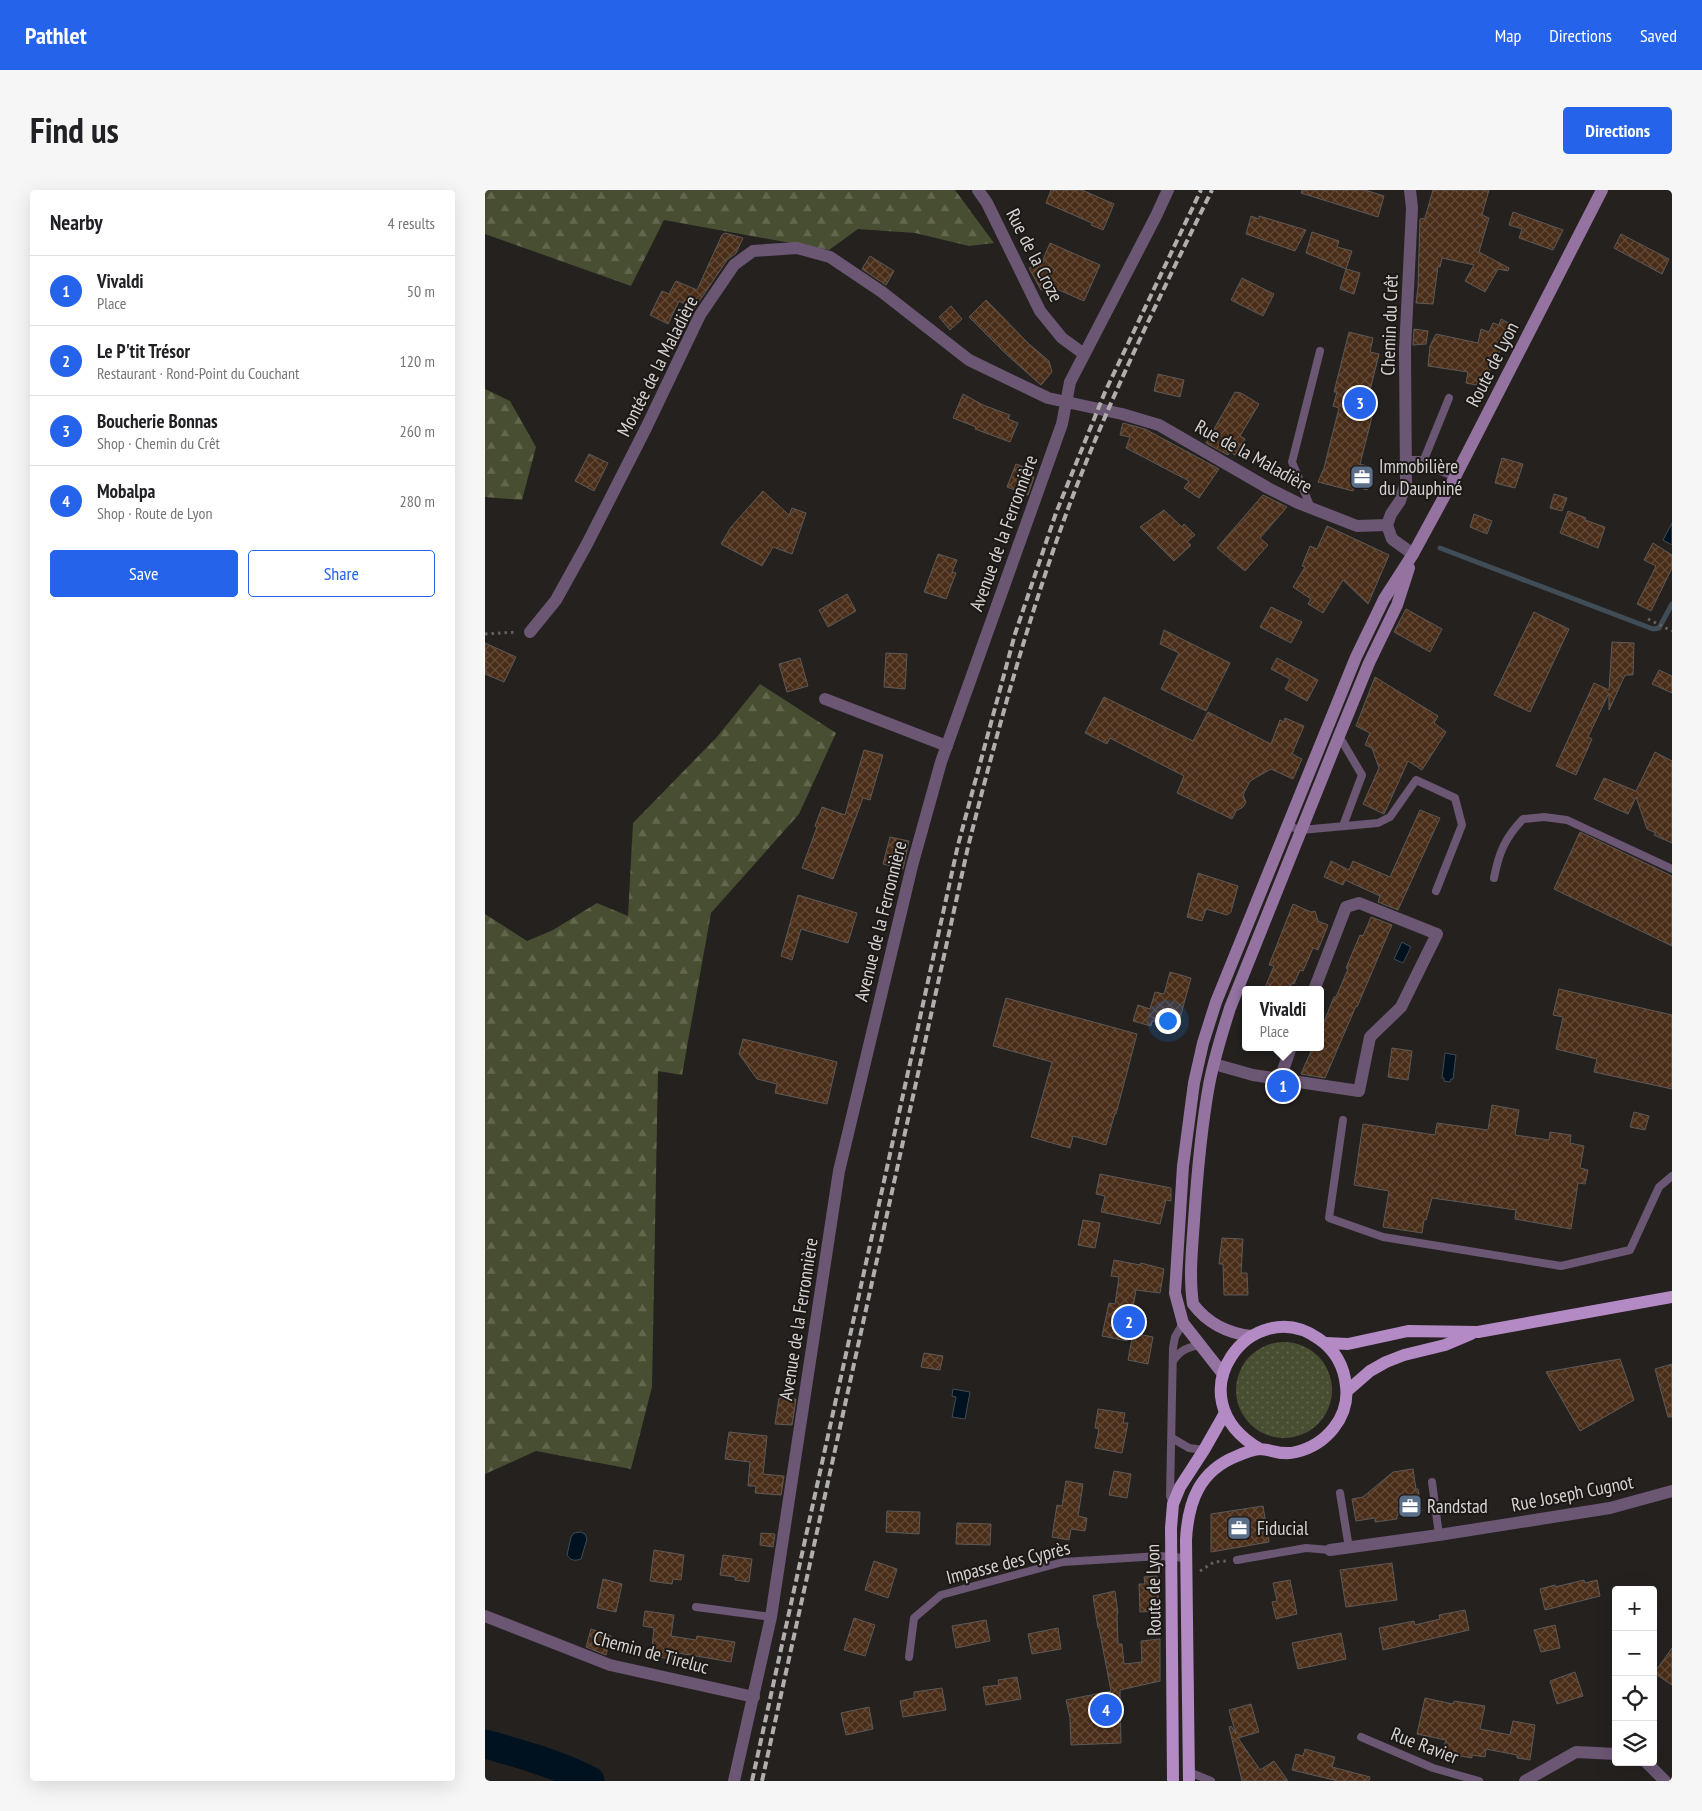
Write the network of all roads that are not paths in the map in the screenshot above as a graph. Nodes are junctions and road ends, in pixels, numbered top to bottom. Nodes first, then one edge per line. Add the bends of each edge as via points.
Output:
1 (978, 190) edge
2 (1168, 190) edge
3 (1410, 190) edge
4 (1602, 190) edge
5 (1320, 351) dead end
6 (1084, 354) junction
7 (1449, 398) dead end
8 (1066, 402) junction
9 (1406, 462) junction
10 (1423, 462) junction
11 (1456, 475) junction
12 (1311, 508) junction
13 (1387, 525) junction
14 (1413, 554) junction
15 (530, 632) road end
16 (825, 699) dead end
17 (1339, 736) junction
18 (947, 746) junction
19 (1288, 826) junction
20 (1343, 826) junction
21 (1301, 830) junction
22 (1672, 869) edge
23 (1494, 878) dead end
24 (1436, 891) dead end
25 (1316, 986) edge
26 (1290, 1051) edge
27 (1214, 1064) junction
28 (1281, 1079) junction
29 (1343, 1120) dead end
30 (1672, 1176) edge
31 (1672, 1297) edge
32 (1183, 1323) junction
33 (1477, 1332) junction
34 (1251, 1336) junction
35 (1326, 1344) junction
36 (1201, 1345) junction
37 (1173, 1361) junction
38 (1223, 1374) junction
39 (1347, 1391) junction
40 (1225, 1413) junction
41 (1172, 1438) junction
42 (1260, 1449) junction
43 (1204, 1450) junction
44 (1431, 1482) dead end
45 (1672, 1490) edge
46 (1340, 1493) dead end
47 (1173, 1504) junction
48 (1439, 1535) junction
49 (1349, 1548) junction
50 (1330, 1550) joint
51 (1171, 1557) junction
52 (1186, 1558) junction
53 (1237, 1560) road end
54 (696, 1607) dead end
55 (485, 1616) edge
56 (771, 1616) junction
57 (909, 1657) dead end
58 (754, 1697) junction
59 (1361, 1737) dead end
60 (1612, 1754) edge
61 (1650, 1766) edge
62 (1189, 1776) edge
63 (734, 1781) edge
64 (1173, 1781) edge
65 (1211, 1781) edge
66 (1479, 1781) edge
67 (1525, 1781) edge
68 (1665, 1781) edge

1 - 6 street, Rue de la Croze via 1040,311 1062,338
2 - 6 street, Avenue de la Ferronnière
3 - 9 street, Chemin du Crêt via 1413,208 1405,350
4 - 11 main road, Route de Lyon
5 - 12 lane via 1292,462
6 - 8 street, Avenue de la Ferronnière via 1070,382
7 - 10 lane
8 - 12 street, Rue de la Maladière via 1159,425 1268,488
8 - 15 street, Montée de la Maladière via 1048,398 969,360 882,292 830,257 797,248 753,251 734,265 700,315 587,544 555,600
8 - 18 street, Avenue de la Ferronnière
9 - 10 street
9 - 13 street, Chemin du Crêt via 1400,501
10 - 11 street
11 - 14 main road, Route de Lyon
12 - 13 street, Rue de la Maladière via 1357,526
13 - 14 street via 1392,539
14 - 17 main road via 1397,605
14 - 19 main road via 1384,599 1356,657
16 - 18 street
17 - 20 lane via 1362,774
17 - 21 main road
18 - 56 street, Avenue de la Ferronnière via 912,866 839,1171
19 - 21 lane
19 - 32 main road via 1216,1002 1194,1083 1183,1166 1175,1274 1175,1293
20 - 21 lane
20 - 24 lane via 1378,823 1390,816 1416,780 1455,798 1462,826
21 - 27 main road via 1230,1008
22 - 23 lane via 1567,820 1544,817 1523,819 1509,834
25 - 28 street via 1346,907 1359,903 1437,934 1401,1007 1370,1037 1359,1091
26 - 28 street
27 - 28 street
27 - 34 main road via 1198,1167 1191,1290 1193,1304 1213,1324
29 - 30 lane via 1329,1218 1393,1238 1561,1266 1630,1250 1659,1187
31 - 33 main road
32 - 36 main road
32 - 37 lane via 1175,1337
33 - 35 main road via 1408,1331 1348,1344
33 - 39 main road via 1385,1362
34 - 35 main road via 1282,1327 1313,1334
34 - 38 main road via 1229,1359
35 - 39 main road via 1341,1365
36 - 37 lane via 1186,1348
36 - 38 main road
37 - 41 lane
38 - 40 main road via 1221,1394
39 - 42 main road via 1337,1424 1325,1438 1295,1453
40 - 42 main road via 1245,1441
40 - 43 main road, Route de Lyon
41 - 43 lane via 1189,1448
41 - 47 lane via 1170,1496
42 - 52 main road, Route de Lyon via 1231,1458 1209,1474 1198,1487 1187,1519
43 - 47 main road, Route de Lyon via 1186,1475
44 - 48 lane
45 - 48 street, Rue Joseph Cugnot via 1610,1508
46 - 49 lane
47 - 51 main road, Route de Lyon
48 - 49 street, Rue Joseph Cugnot
49 - 50 street, Rue Joseph Cugnot
50 - 53 lane via 1306,1548
51 - 52 lane, Impasse des Cyprès
51 - 57 lane, Impasse des Cyprès via 1063,1562 941,1594 914,1618
51 - 64 main road, Route de Lyon
52 - 62 main road, Route de Lyon
54 - 56 lane
55 - 58 street, Chemin de Tireluc via 610,1665
56 - 58 street, Avenue de la Ferronnière
58 - 63 street, Avenue de la Ferronnière
59 - 66 lane, Rue Ravier via 1433,1768
60 - 67 street via 1576,1752
61 - 68 street
62 - 65 lane

